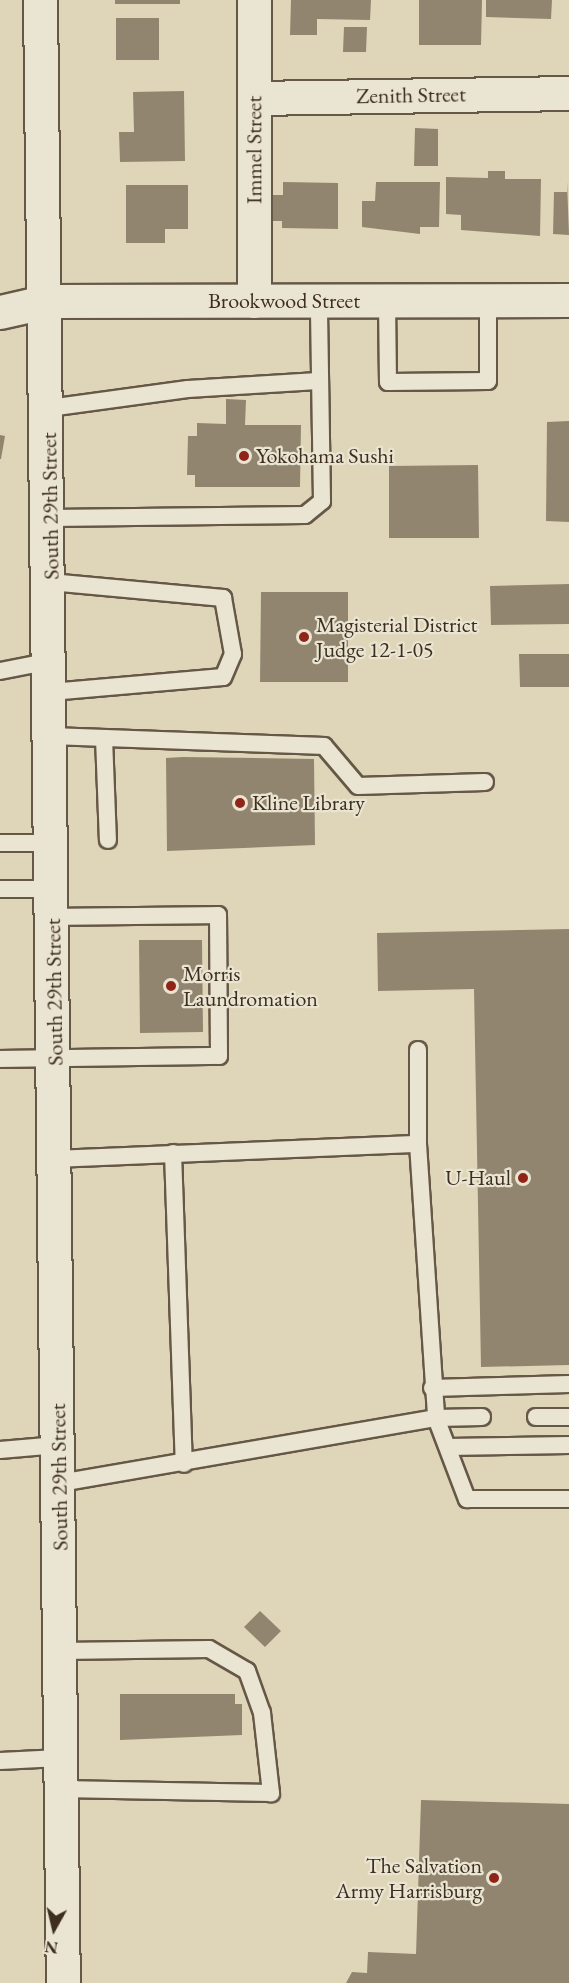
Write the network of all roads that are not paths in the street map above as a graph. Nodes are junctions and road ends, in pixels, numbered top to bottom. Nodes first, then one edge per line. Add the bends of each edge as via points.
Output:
1 (40, 0) edge
2 (254, 0) edge
3 (569, 93) edge
4 (254, 98) junction
5 (488, 300) junction
6 (569, 300) edge
7 (48, 301) junction
8 (254, 301) junction
9 (319, 301) junction
10 (387, 301) junction
11 (0, 312) edge
12 (318, 381) junction
13 (49, 408) junction
14 (50, 518) junction
15 (50, 582) junction
16 (0, 671) edge
17 (51, 677) junction
18 (52, 736) junction
19 (104, 738) junction
20 (485, 782) dead end
21 (108, 840) dead end
22 (0, 843) edge
23 (53, 843) junction
24 (0, 889) edge
25 (53, 903) junction
26 (418, 1050) dead end
27 (0, 1059) edge
28 (55, 1059) junction
29 (418, 1144) junction
30 (173, 1153) junction
31 (56, 1159) junction
32 (569, 1384) edge
33 (432, 1388) junction
34 (483, 1417) dead end
35 (536, 1417) dead end
36 (569, 1417) edge
37 (436, 1418) junction
38 (58, 1445) junction
39 (569, 1445) edge
40 (448, 1447) junction
41 (0, 1450) edge
42 (184, 1464) junction
43 (60, 1483) junction
44 (569, 1499) edge
45 (60, 1651) junction
46 (0, 1761) edge
47 (61, 1774) junction
48 (63, 1983) edge

1 - 7 street, South 29th Street
2 - 4 street, Immel Street
3 - 4 street, Zenith Street
4 - 8 street, Immel Street
5 - 6 street, Brookwood Street
5 - 10 street, Brookwood Street
5 - 10 lane via 488,381 399,382 388,382
7 - 8 street, Brookwood Street
7 - 11 street, Brookwood Street
7 - 13 street, South 29th Street
8 - 9 street, Brookwood Street
9 - 10 street, Brookwood Street
9 - 12 lane
12 - 13 lane via 188,389
12 - 14 lane via 325,417 322,501 305,515
13 - 14 street, South 29th Street
14 - 15 street, South 29th Street
15 - 17 street, South 29th Street
15 - 17 lane via 222,598 233,654 223,677
16 - 17 lane
17 - 18 street, South 29th Street
18 - 19 lane
18 - 23 street, South 29th Street
19 - 20 lane via 324,746 358,786
19 - 21 lane
22 - 23 lane
23 - 25 street, South 29th Street
24 - 25 lane
25 - 28 street, South 29th Street
25 - 28 lane via 218,915 219,1056
26 - 29 lane
27 - 28 lane
28 - 31 street, South 29th Street
29 - 30 lane
29 - 33 lane
30 - 31 lane
30 - 42 lane
31 - 38 street, South 29th Street
32 - 33 lane
33 - 37 lane
34 - 37 lane
35 - 36 lane
37 - 40 lane
37 - 42 lane
38 - 41 lane
38 - 43 street, South 29th Street
39 - 40 lane
40 - 44 lane via 467,1498
42 - 43 lane
43 - 45 street, South 29th Street
45 - 47 street, South 29th Street
45 - 47 lane via 209,1649 247,1671 262,1713 271,1793
46 - 47 lane
47 - 48 street, South 29th Street

